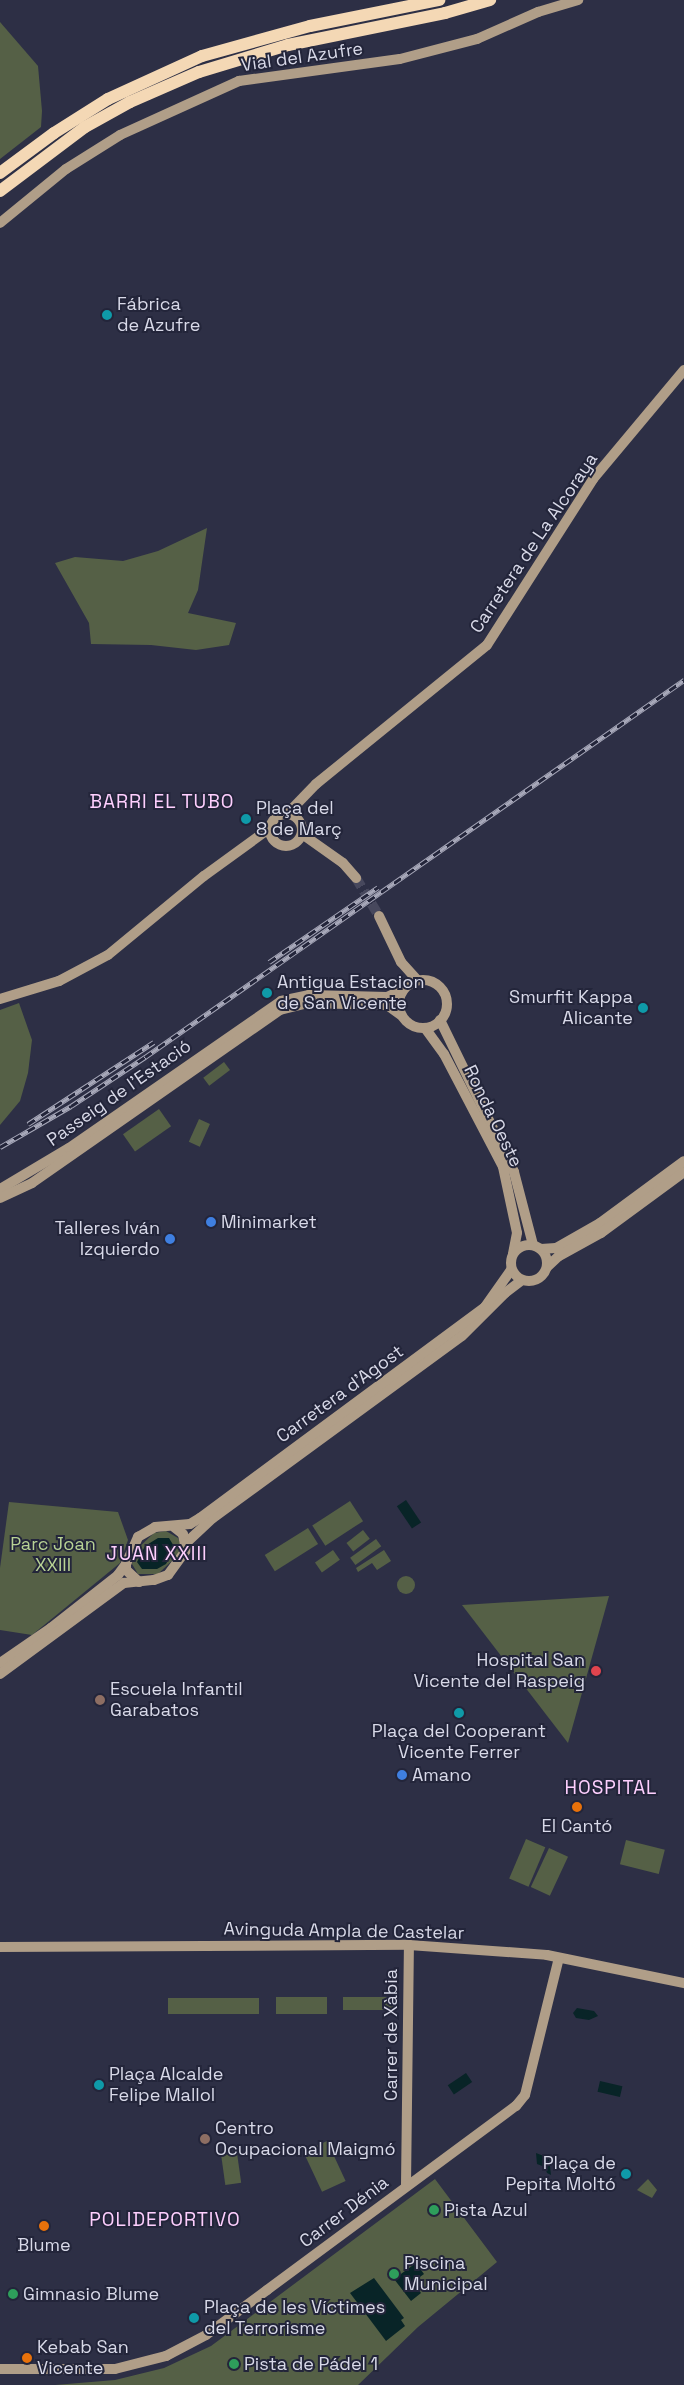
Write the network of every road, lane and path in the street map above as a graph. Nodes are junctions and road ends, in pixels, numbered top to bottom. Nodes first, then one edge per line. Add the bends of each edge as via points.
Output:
1 (439, 0) edge
2 (490, 0) edge
3 (578, 0) edge
4 (0, 174) edge
5 (0, 191) edge
6 (0, 223) edge
7 (684, 370) edge
8 (305, 797) junction
9 (288, 813) junction
10 (299, 819) junction
11 (270, 828) junction
12 (271, 838) junction
13 (300, 838) junction
14 (252, 840) junction
15 (356, 878) tunnel mouth
16 (379, 916) tunnel mouth
17 (402, 962) junction
18 (417, 980) junction
19 (404, 988) junction
20 (0, 999) edge
21 (401, 1015) junction
22 (440, 1020) junction
23 (425, 1028) junction
24 (244, 1036) joint
25 (684, 1161) edge
26 (684, 1172) edge
27 (0, 1189) edge
28 (0, 1198) edge
29 (537, 1247) junction
30 (513, 1254) junction
31 (547, 1266) junction
32 (511, 1270) junction
33 (522, 1280) junction
34 (325, 1432) junction
35 (174, 1527) junction
36 (187, 1542) junction
37 (126, 1564) junction
38 (143, 1582) junction
39 (0, 1663) edge
40 (0, 1674) edge
41 (408, 1945) junction
42 (0, 1947) edge
43 (559, 1958) junction
44 (684, 1983) edge
45 (406, 2185) junction
46 (0, 2369) edge

1 - 4 highway via 310,26 202,56 101,103
2 - 5 highway via 446,13 288,45 198,72 130,102 85,127
3 - 6 main road, Vial del Azufre via 538,12 477,39 400,59 239,81 120,135 66,169
7 - 8 main road, Carretera de La Alcoraya via 593,479 487,645 316,784
8 - 9 main road, Carretera de La Alcoraya
8 - 10 main road, Carretera de La Alcoraya
9 - 10 main road
9 - 11 main road via 278,816
10 - 13 main road
11 - 12 main road
11 - 14 main road
12 - 13 main road via 285,846
12 - 14 main road
13 - 15 main road via 343,863
14 - 20 main road via 108,955 59,981
16 - 17 main road
17 - 18 main road
17 - 19 main road
18 - 19 main road
18 - 22 main road via 438,984 445,994 447,1003
19 - 21 main road via 398,1001
19 - 27 main road, Passeig de l'Estació via 387,997 309,995 281,1001 69,1148
21 - 23 main road, Ronda Oeste via 408,1024
21 - 24 main road, Ronda Oeste via 386,1005 308,1003 280,1010
22 - 23 main road
22 - 29 main road, Ronda Oeste via 514,1172
23 - 30 main road, Ronda Oeste via 444,1054 503,1167 517,1233
24 - 28 main road, Passeig de l'Estació via 32,1183
25 - 29 main road via 600,1223 556,1248
26 - 31 main road via 601,1233
29 - 30 main road via 522,1246
29 - 31 main road via 546,1257
30 - 32 main road
31 - 33 main road via 538,1279
32 - 33 main road
32 - 34 main road, Carretera d'Agost via 485,1308 437,1342
33 - 34 main road, Carretera d'Agost via 505,1293 476,1326
34 - 35 main road, Carretera d'Agost via 200,1518
34 - 36 main road, Carretera d'Agost via 195,1532
35 - 36 main road
35 - 37 main road via 155,1527 138,1537
36 - 38 main road via 175,1568 161,1578
37 - 38 main road via 126,1570
37 - 39 main road via 118,1575 51,1628
38 - 40 main road via 124,1583
41 - 42 main road, Avinguda Ampla de Castelar
41 - 43 main road, Avinguda Ampla de Castelar
41 - 45 main road, Carrer de Xàbia
43 - 44 main road, Avinguda Ampla de Castelar
43 - 45 main road, Carrer Dénia via 525,2095 516,2106
45 - 46 main road, Carrer Dénia via 206,2335 166,2356 115,2369

